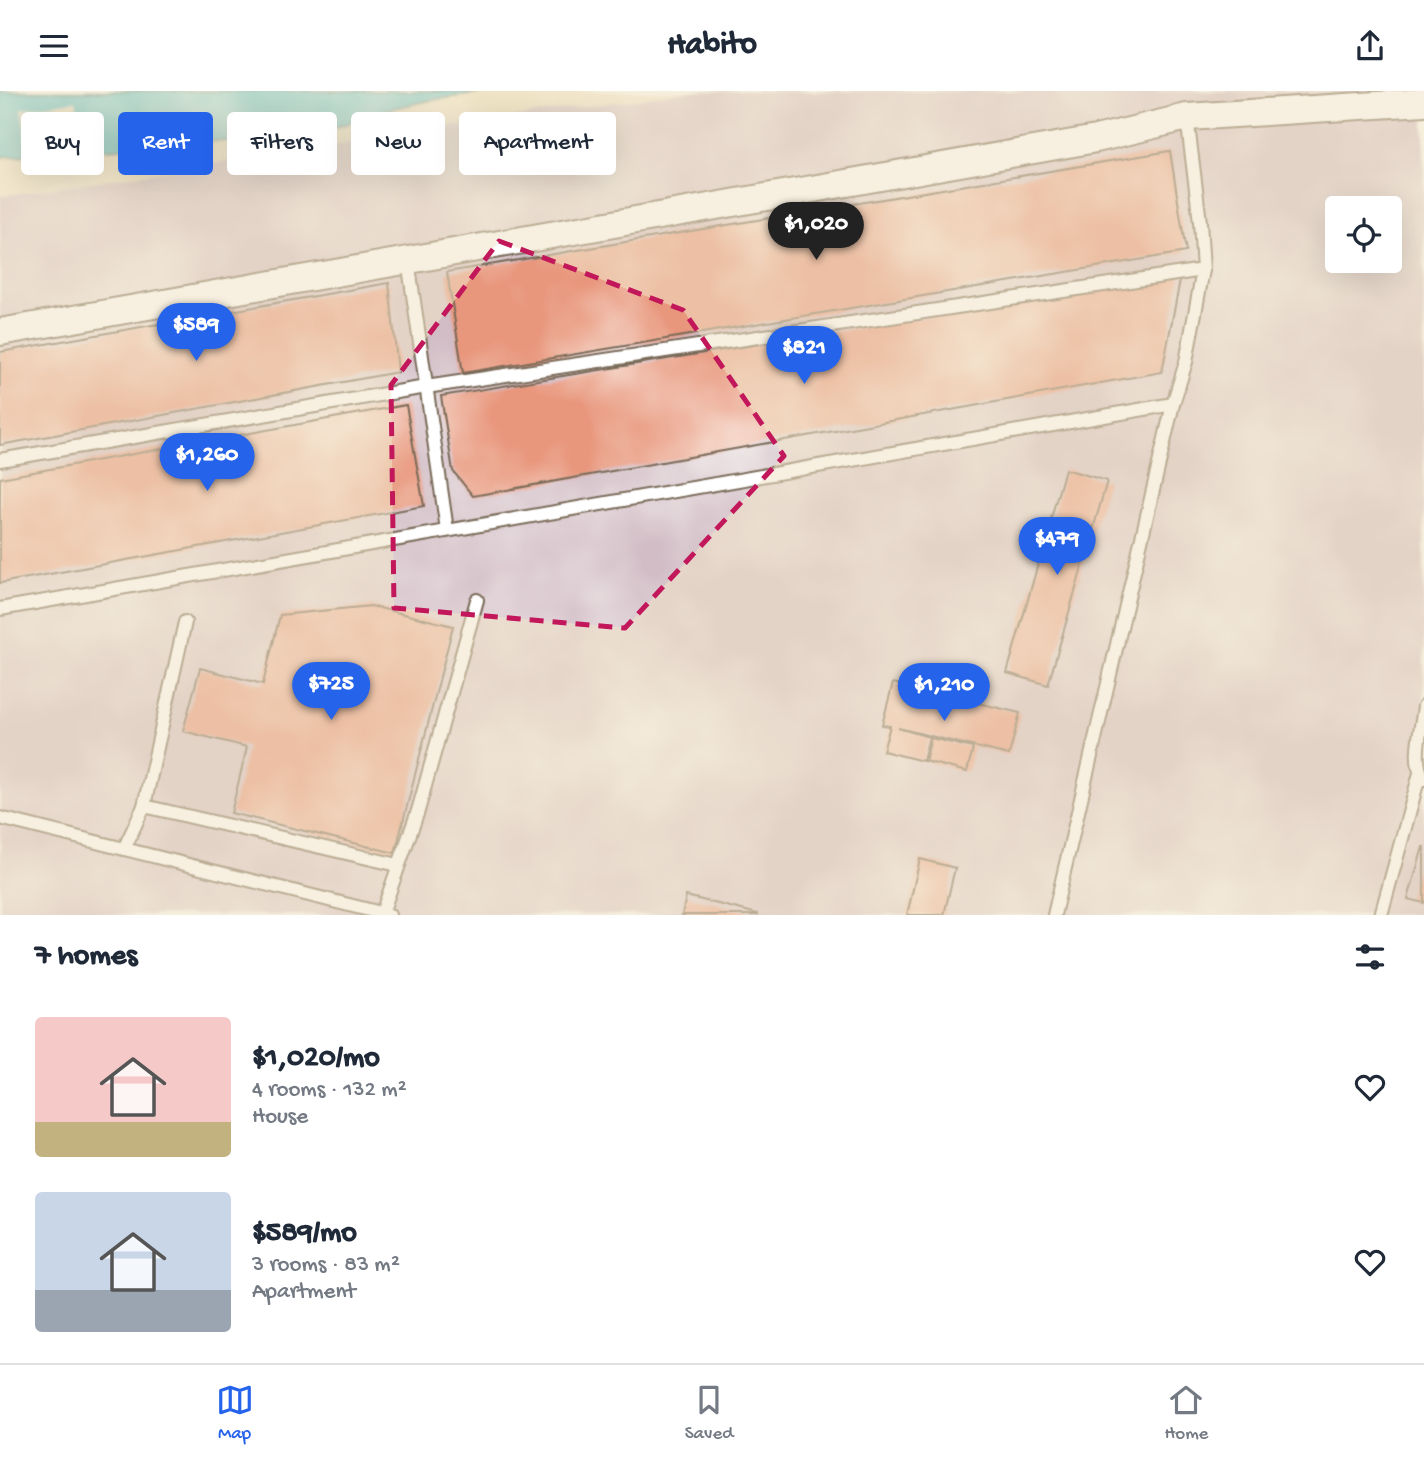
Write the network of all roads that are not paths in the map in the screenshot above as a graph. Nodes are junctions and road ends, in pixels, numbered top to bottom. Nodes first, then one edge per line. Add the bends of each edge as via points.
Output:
1 (1424, 102) edge
2 (1187, 117) junction
3 (408, 260) junction
4 (1203, 270) junction
5 (0, 332) edge
6 (426, 387) junction
7 (1173, 404) junction
8 (0, 460) edge
9 (447, 530) junction
10 (477, 600) dead end
11 (0, 609) edge
12 (185, 622) dead end
13 (1424, 706) edge
14 (1422, 776) edge
15 (144, 806) junction
16 (0, 818) edge
17 (124, 849) junction
18 (398, 865) junction
19 (385, 914) edge
20 (1054, 915) edge
21 (1381, 915) edge

1 - 2 street
2 - 3 street via 1096,139
2 - 4 lane
3 - 5 street
3 - 6 lane
4 - 6 lane
4 - 7 lane via 1186,362
6 - 8 lane
6 - 9 lane
7 - 9 lane
7 - 20 lane
9 - 11 lane
10 - 18 lane via 418,811
12 - 15 lane
13 - 14 lane via 1418,762
14 - 21 lane
15 - 17 lane
15 - 18 lane
16 - 17 lane
17 - 19 lane
18 - 19 lane

